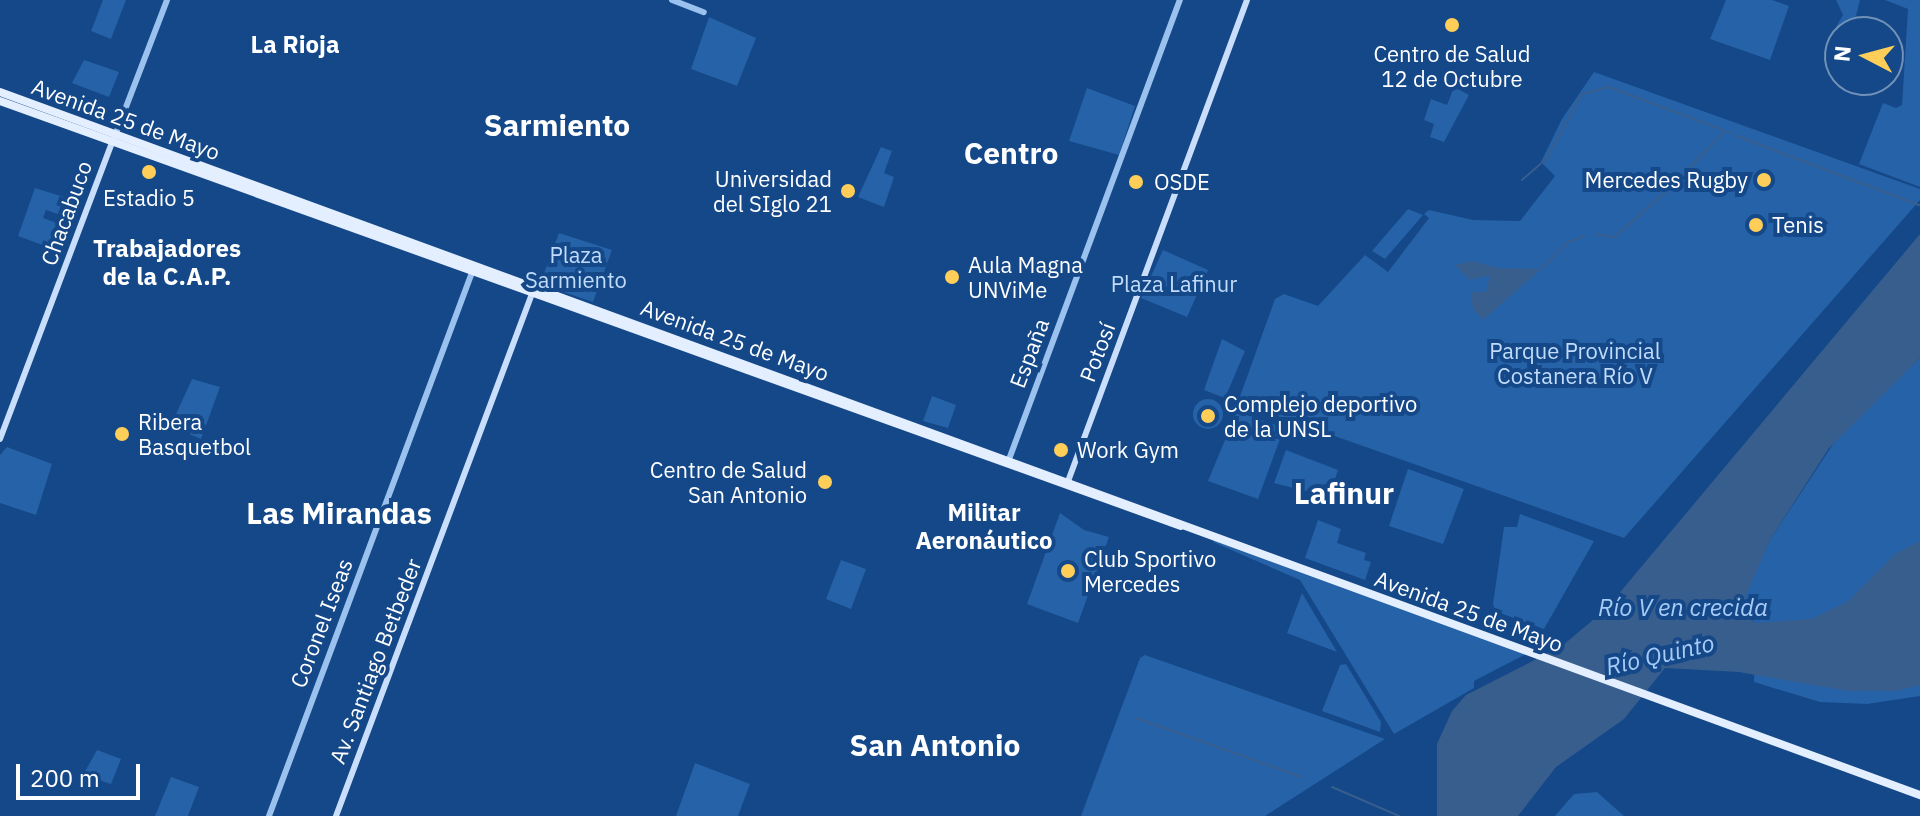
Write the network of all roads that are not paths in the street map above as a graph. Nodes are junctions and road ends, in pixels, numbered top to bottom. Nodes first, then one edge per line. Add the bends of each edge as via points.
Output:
1 (167, 0) edge
2 (672, 0) edge
3 (1180, 0) edge
4 (1247, 0) edge
5 (704, 12) dead end
6 (0, 92) edge
7 (0, 101) edge
8 (55, 116) junction
9 (114, 137) junction
10 (474, 268) junction
11 (533, 289) junction
12 (0, 439) edge
13 (1008, 462) junction
14 (1067, 483) junction
15 (1920, 795) edge
16 (269, 816) edge
17 (336, 816) edge

1 - 9 street, Chacabuco
2 - 5 street
3 - 13 street, España
4 - 14 main road, Potosí
6 - 8 main road, Avenida 25 de Mayo
7 - 8 main road, Avenida 25 de Mayo
8 - 9 main road, Avenida 25 de Mayo
9 - 10 main road, Avenida 25 de Mayo
9 - 12 main road, Chacabuco
10 - 11 main road, Avenida 25 de Mayo
10 - 16 street, Coronel Iseas
11 - 13 main road, Avenida 25 de Mayo
11 - 17 main road, Av. Santiago Betbeder
13 - 14 main road, Avenida 25 de Mayo
14 - 15 main road, Avenida 25 de Mayo

